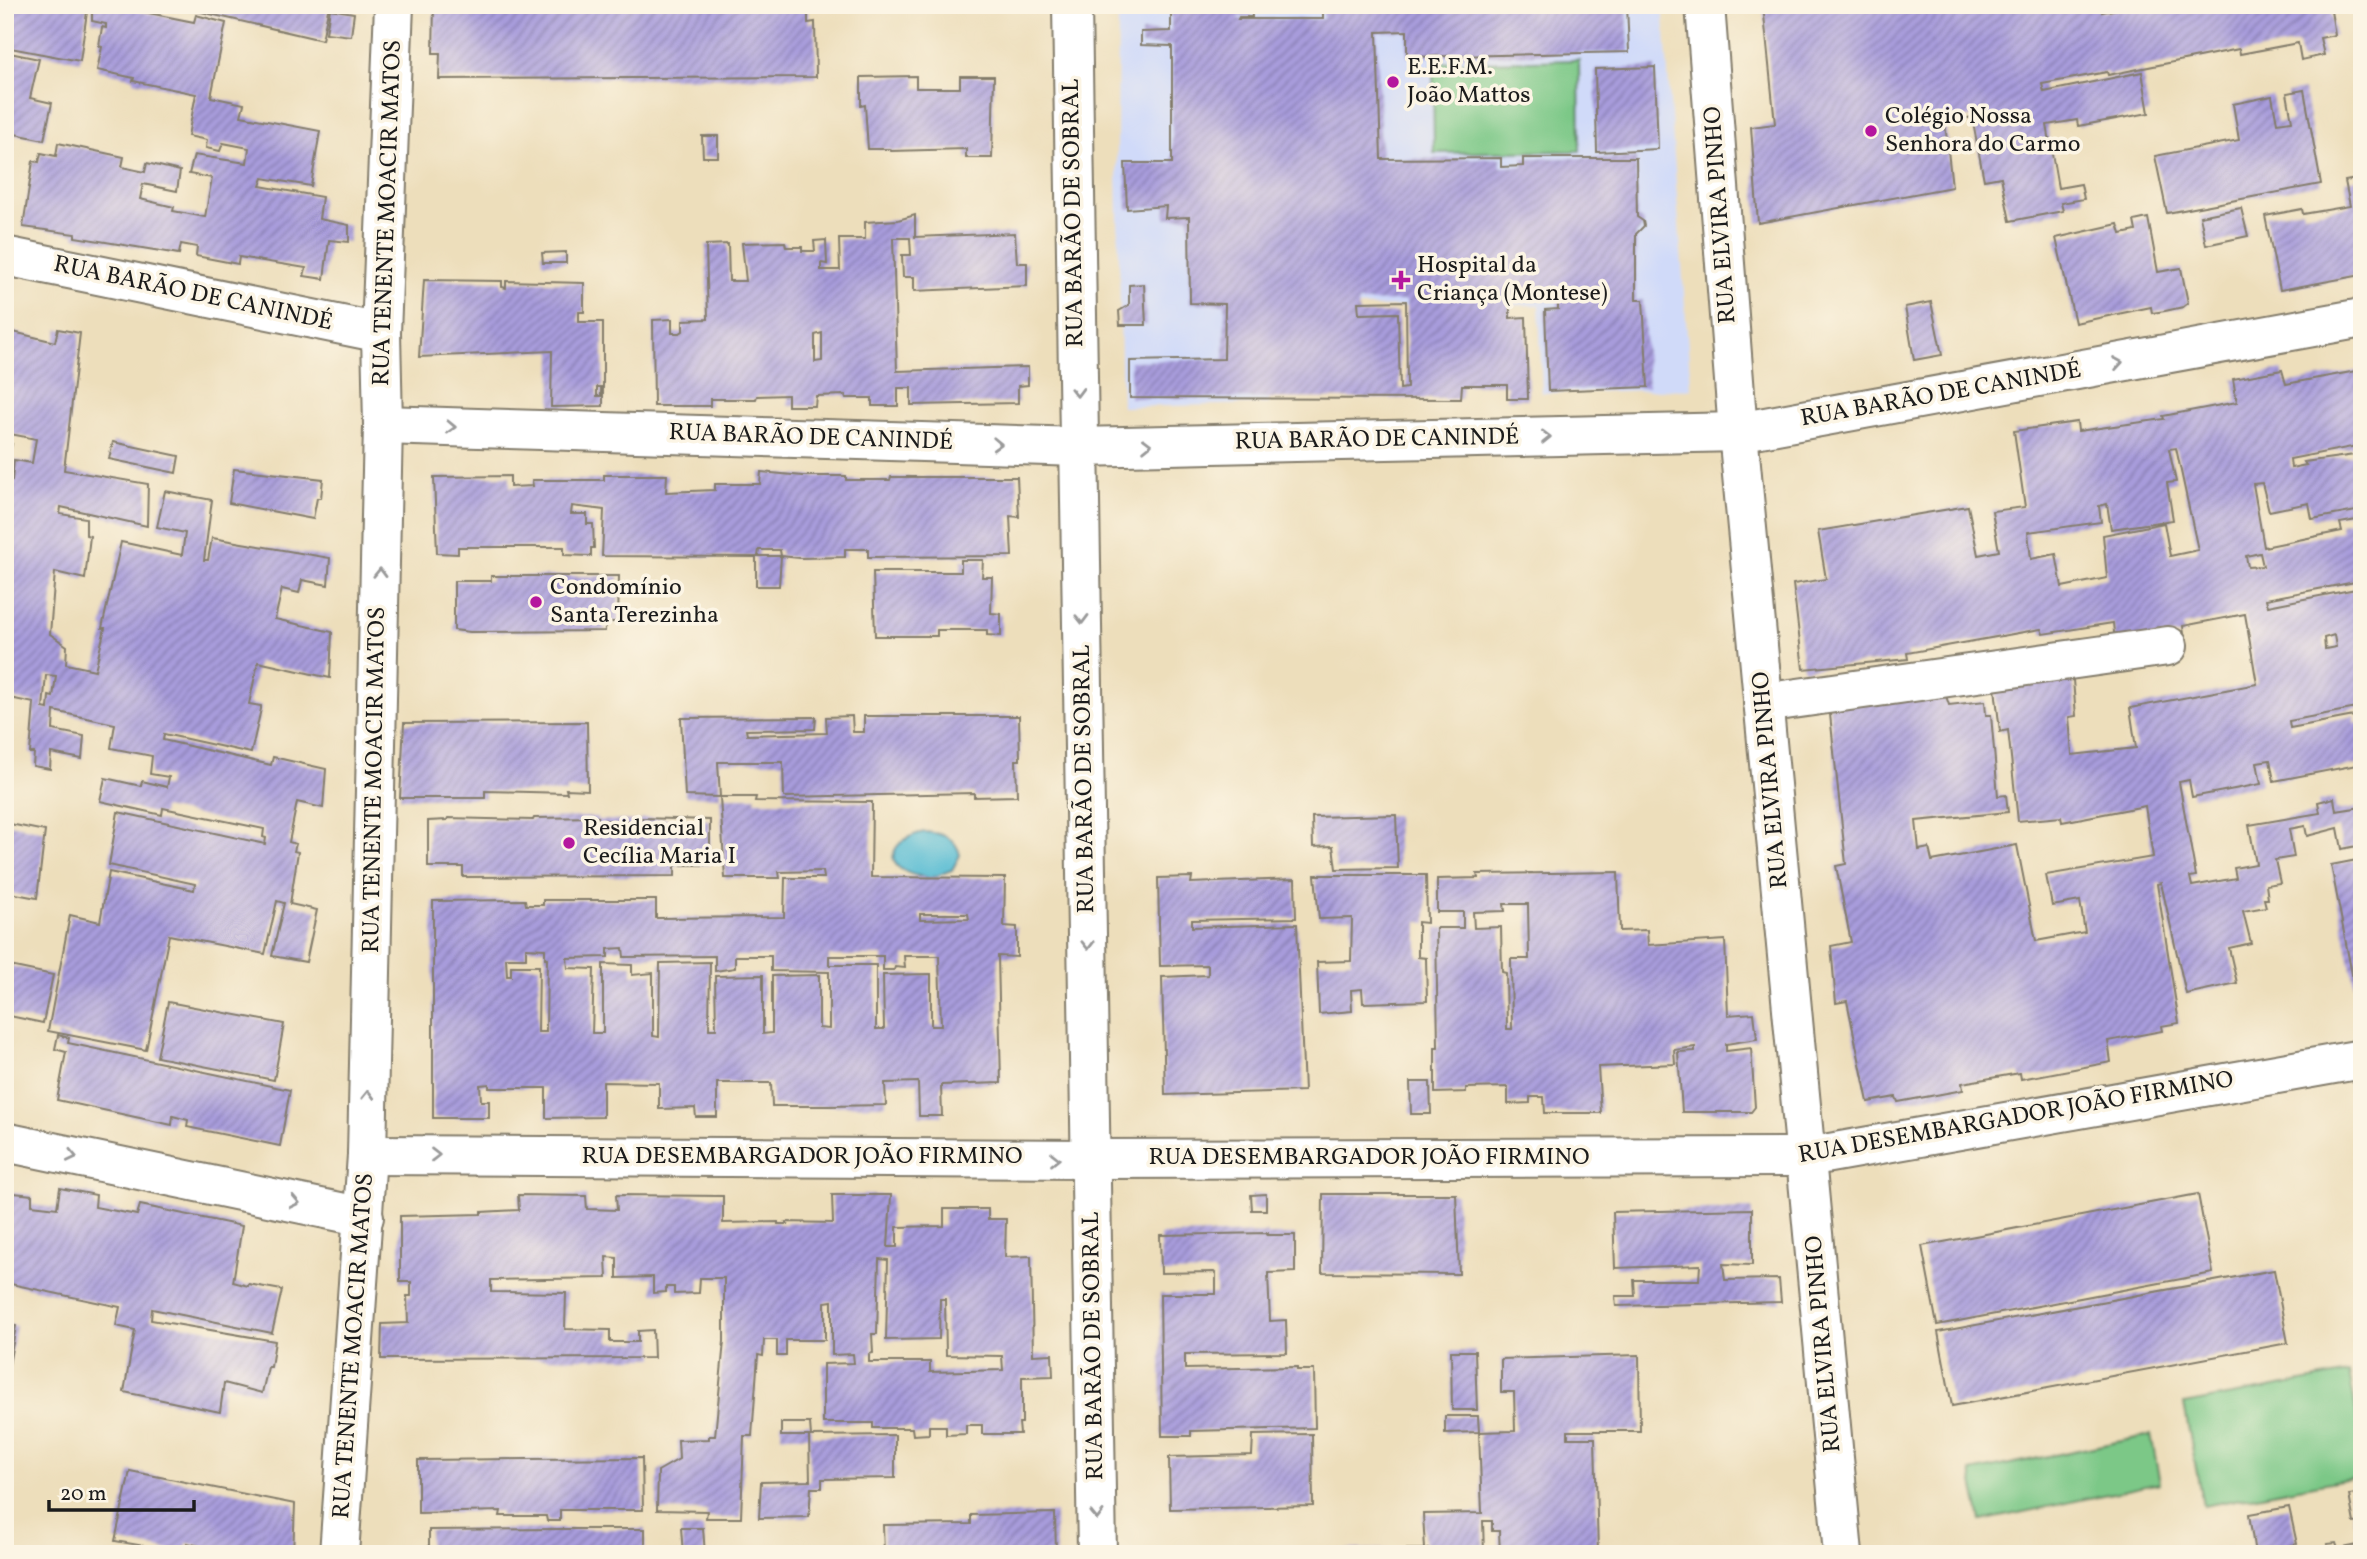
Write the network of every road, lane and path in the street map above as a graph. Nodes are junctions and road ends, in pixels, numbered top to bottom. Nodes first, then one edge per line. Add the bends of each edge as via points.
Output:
1 (394, 5) edge
2 (1072, 5) edge
3 (1705, 5) edge
4 (5, 256) edge
5 (2362, 318) edge
6 (381, 333) junction
7 (383, 425) junction
8 (1738, 432) junction
9 (1079, 447) junction
10 (2168, 646) dead end
11 (1763, 703) junction
12 (2362, 1059) edge
13 (5, 1142) edge
14 (367, 1155) junction
15 (1807, 1157) junction
16 (1091, 1159) junction
17 (364, 1217) junction
18 (339, 1554) edge
19 (1097, 1554) edge
20 (1843, 1554) edge

1 - 6 street, RUA TENENTE MOACIR MATOS
2 -> 9 street, RUA BARÃO DE SOBRAL
3 - 8 street, RUA ELVIRA PINHO
4 - 6 street, RUA BARÃO DE CANINDÉ
8 -> 5 street, RUA BARÃO DE CANINDÉ
6 - 7 street, RUA TENENTE MOACIR MATOS
7 -> 9 street, RUA BARÃO DE CANINDÉ
14 -> 7 street, RUA TENENTE MOACIR MATOS
9 -> 8 street, RUA BARÃO DE CANINDÉ
8 - 11 street, RUA ELVIRA PINHO
9 -> 16 street, RUA BARÃO DE SOBRAL
10 - 11 street
11 - 15 street, RUA ELVIRA PINHO
12 - 15 street, RUA DESEMBARGADOR JOÃO FIRMINO
13 -> 17 street
14 -> 16 street, RUA DESEMBARGADOR JOÃO FIRMINO
14 - 17 street, RUA TENENTE MOACIR MATOS
15 - 16 street, RUA DESEMBARGADOR JOÃO FIRMINO
15 - 20 street, RUA ELVIRA PINHO
16 -> 19 street, RUA BARÃO DE SOBRAL
17 - 18 street, RUA TENENTE MOACIR MATOS

